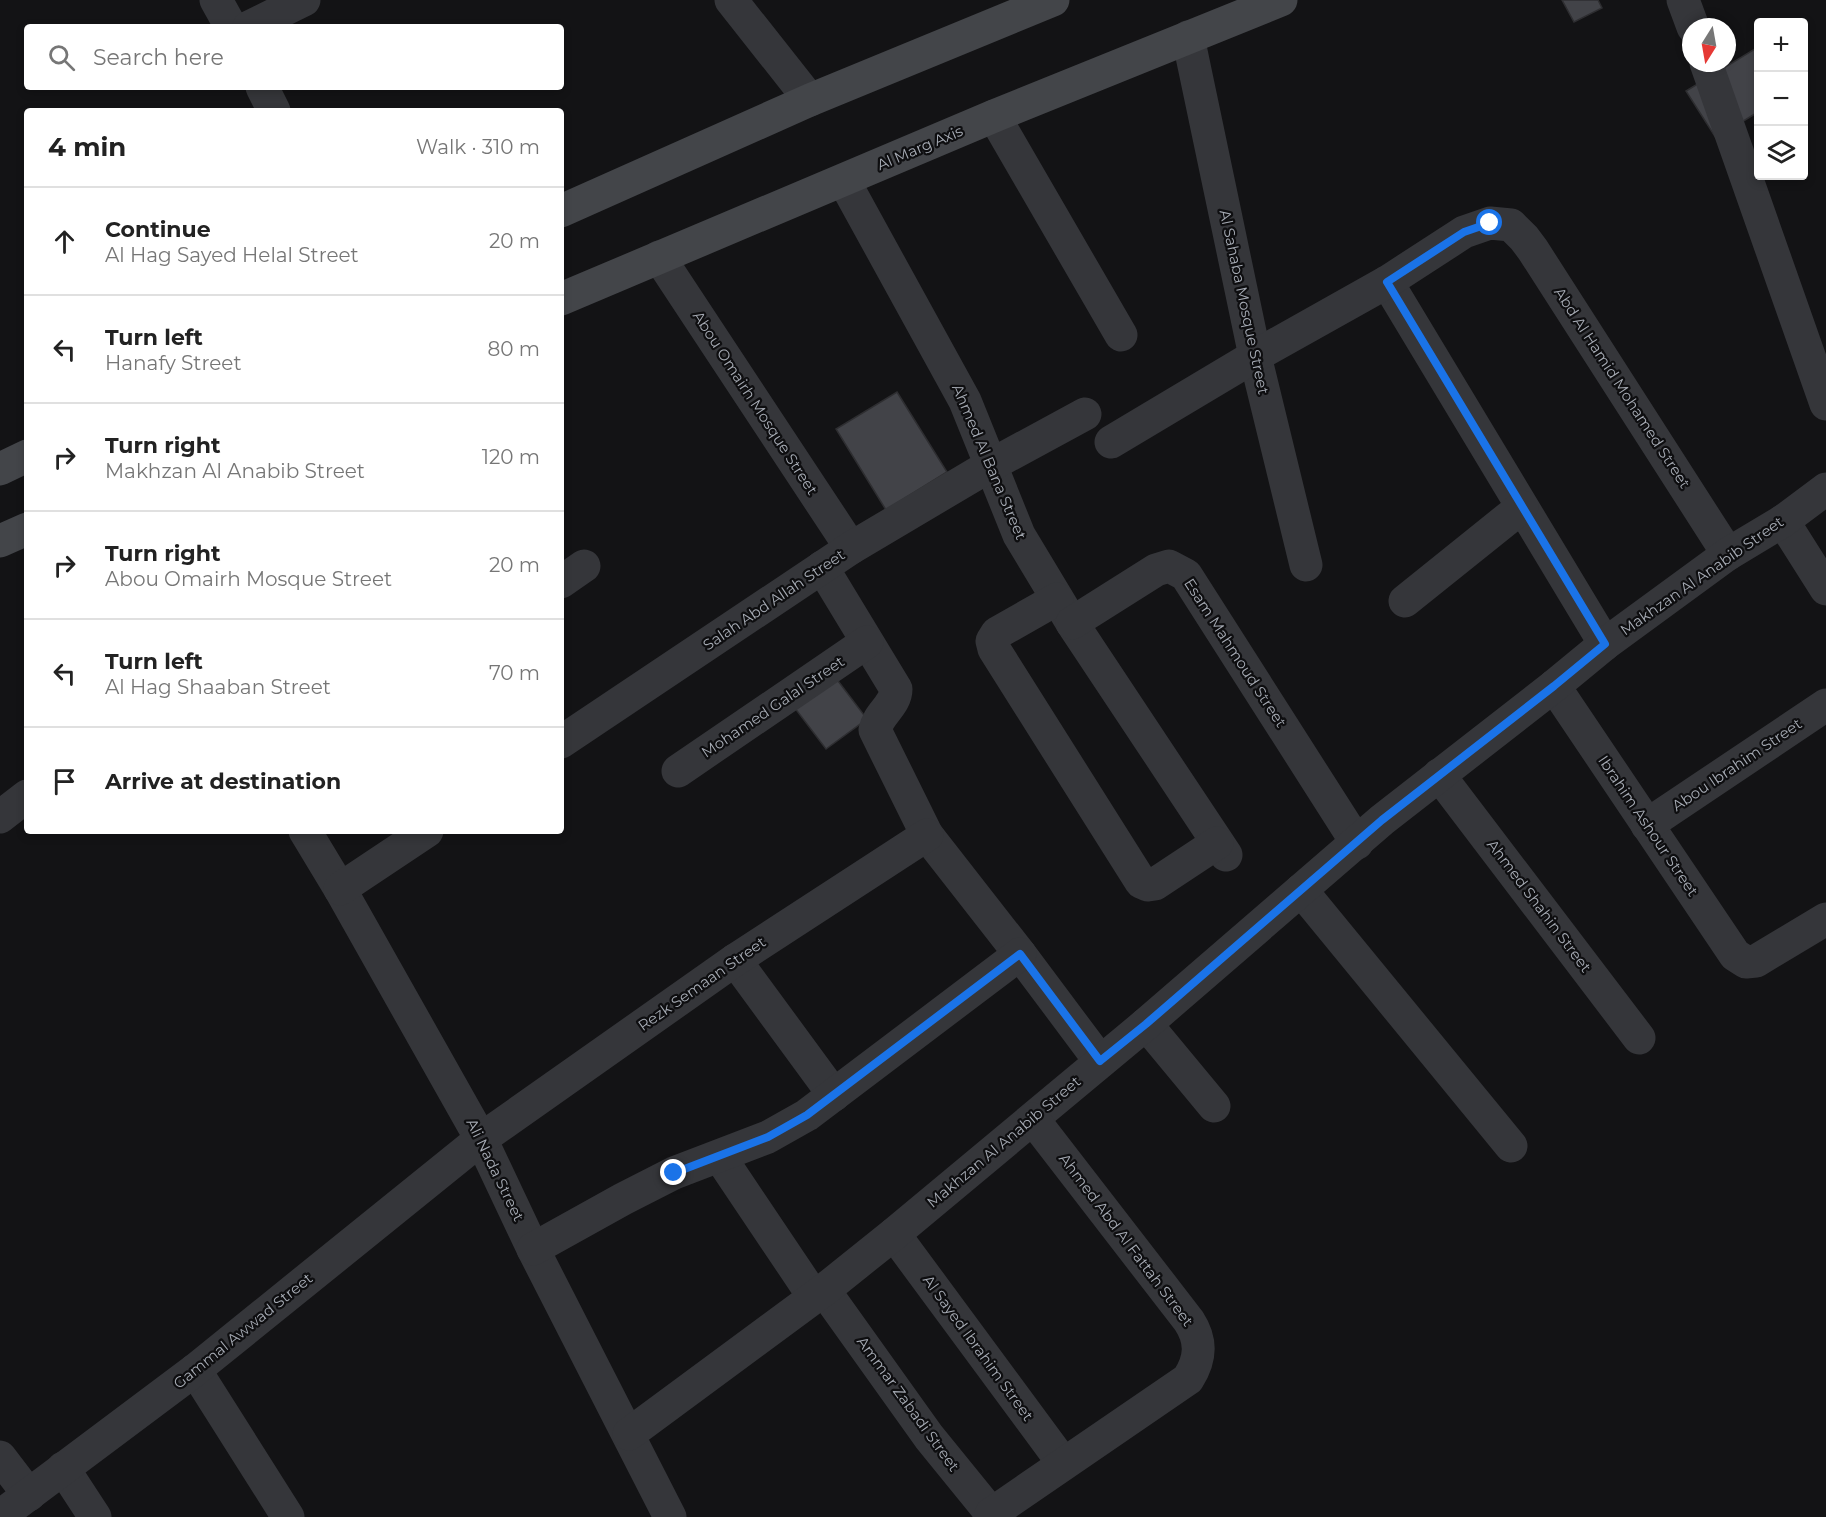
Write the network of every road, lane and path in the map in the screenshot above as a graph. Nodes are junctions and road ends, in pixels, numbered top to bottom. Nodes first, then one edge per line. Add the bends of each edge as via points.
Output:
1 (216, 0) edge
2 (304, 0) edge
3 (731, 0) edge
4 (1053, 0) edge
5 (1281, 0) edge
6 (1683, 0) edge
7 (1690, 18) edge
8 (229, 24) edge
9 (255, 24) edge
10 (1188, 38) junction
11 (1709, 72) edge
12 (264, 90) edge
13 (810, 100) junction
14 (272, 108) edge
15 (994, 116) junction
16 (844, 181) junction
17 (564, 210) edge
18 (659, 257) junction
19 (1387, 282) junction
20 (564, 298) edge
21 (1121, 335) dead end
22 (1255, 356) junction
23 (1826, 404) edge
24 (1085, 414) dead end
25 (1111, 442) dead end
26 (991, 465) junction
27 (1826, 489) edge
28 (1522, 507) junction
29 (1783, 521) junction
30 (24, 530) edge
31 (0, 541) edge
32 (851, 548) junction
33 (1728, 554) junction
34 (1306, 565) dead end
35 (822, 567) junction
36 (1826, 589) edge
37 (1405, 601) dead end
38 (1065, 611) junction
39 (867, 642) junction
40 (1605, 644) junction
41 (1554, 686) junction
42 (1826, 705) edge
43 (564, 740) edge
44 (678, 771) dead end
45 (1439, 776) junction
46 (24, 798) edge
47 (0, 817) edge
48 (1647, 825) junction
49 (307, 834) edge
50 (422, 834) edge
51 (927, 835) junction
52 (1357, 843) junction
53 (1222, 849) joint
54 (340, 889) junction
55 (1301, 890) junction
56 (1826, 919) edge
57 (1020, 954) junction
58 (735, 960) junction
59 (1146, 1024) junction
60 (1639, 1038) dead end
61 (1100, 1061) junction
62 (834, 1095) junction
63 (1214, 1106) dead end
64 (1033, 1119) junction
65 (481, 1139) junction
66 (1511, 1146) dead end
67 (720, 1157) junction
68 (894, 1234) junction
69 (533, 1249) junction
70 (819, 1293) junction
71 (195, 1370) junction
72 (629, 1434) junction
73 (0, 1457) edge
74 (1063, 1463) junction
75 (63, 1468) junction
76 (28, 1495) junction
77 (992, 1515) edge
78 (0, 1516) edge
79 (95, 1517) edge
80 (288, 1517) edge
81 (670, 1517) edge

1 - 8 street
2 - 9 street
3 - 13 street
4 - 13 main road
5 - 10 main road, Al Marg Axis
6 - 7 street
10 - 15 main road, Al Marg Axis
10 - 22 street, Al Sahaba Mosque Street
11 - 23 street
12 - 14 street
13 - 17 main road
15 - 16 main road, Al Marg Axis
15 - 21 street
16 - 18 main road, Al Marg Axis
16 - 26 street, Ahmed Al Bana Street via 965,401
18 - 20 main road, Al Marg Axis
18 - 32 street, Abou Omairh Mosque Street
19 - 22 street
19 - 28 street
19 - 33 street, Abd Al Hamid Mohamed Street via 1464,232 1490,223 1511,225 1533,250
22 - 25 street
22 - 34 street, Al Sahaba Mosque Street
24 - 26 street, Salah Abd Allah Street
26 - 32 street, Salah Abd Allah Street
26 - 38 street, Ahmed Al Bana Street via 1019,535
27 - 29 street, Makhzan Al Anabib Street
28 - 37 street
28 - 40 street
29 - 33 street, Makhzan Al Anabib Street
29 - 36 street
30 - 31 main road
32 - 35 street, Salah Abd Allah Street
33 - 40 street, Makhzan Al Anabib Street
35 - 39 street
35 - 43 street, Salah Abd Allah Street
38 - 52 street, Esam Mahmoud Street via 1169,566 1186,575
38 - 53 street, Ahmed Al Bana Street
38 - 53 street, Esam Mahmoud Street via 997,633 992,641 994,649 1141,882 1155,884
39 - 44 street, Mohamed Galal Street
39 - 51 street via 896,689 875,730
40 - 41 street, Makhzan Al Anabib Street
41 - 45 street, Makhzan Al Anabib Street
41 - 48 street, Ibrahim Ashour Street
42 - 48 street, Abou Ibrahim Street
45 - 52 street, Makhzan Al Anabib Street
45 - 60 street, Ahmed Shahin Street
46 - 47 street
48 - 56 street, Ibrahim Ashour Street via 1735,955 1746,962 1756,961
49 - 54 street, Ali Nada Street
50 - 54 street
51 - 57 street
51 - 58 street, Rezk Semaan Street
52 - 55 street, Makhzan Al Anabib Street
54 - 65 street, Ali Nada Street
55 - 59 street, Makhzan Al Anabib Street
55 - 66 street
57 - 61 street
57 - 62 street
58 - 62 street
58 - 65 street, Rezk Semaan Street
59 - 61 street, Makhzan Al Anabib Street
59 - 63 street
61 - 64 street, Makhzan Al Anabib Street
62 - 67 street via 768,1137
64 - 68 street, Makhzan Al Anabib Street
64 - 74 street, Ahmed Abd Al Fattah Street via 1189,1321 1199,1344 1199,1356 1188,1379
65 - 69 street, Ali Nada Street
65 - 71 street, Gammal Awwad Street
67 - 69 street via 674,1173
67 - 70 street, Ammar Zabadi Street
68 - 70 street, Makhzan Al Anabib Street
68 - 74 street, Al Sayed Ibrahim Street
69 - 72 street, Ali Nada Street
70 - 72 street, Makhzan Al Anabib Street
70 - 77 street, Ammar Zabadi Street
71 - 75 street, Gammal Awwad Street
71 - 80 street
72 - 81 street, Ali Nada Street
73 - 76 street
74 - 77 street, Ahmed Abd Al Fattah Street
75 - 76 street, Gammal Awwad Street
75 - 79 street
76 - 78 street, Gammal Awwad Street

